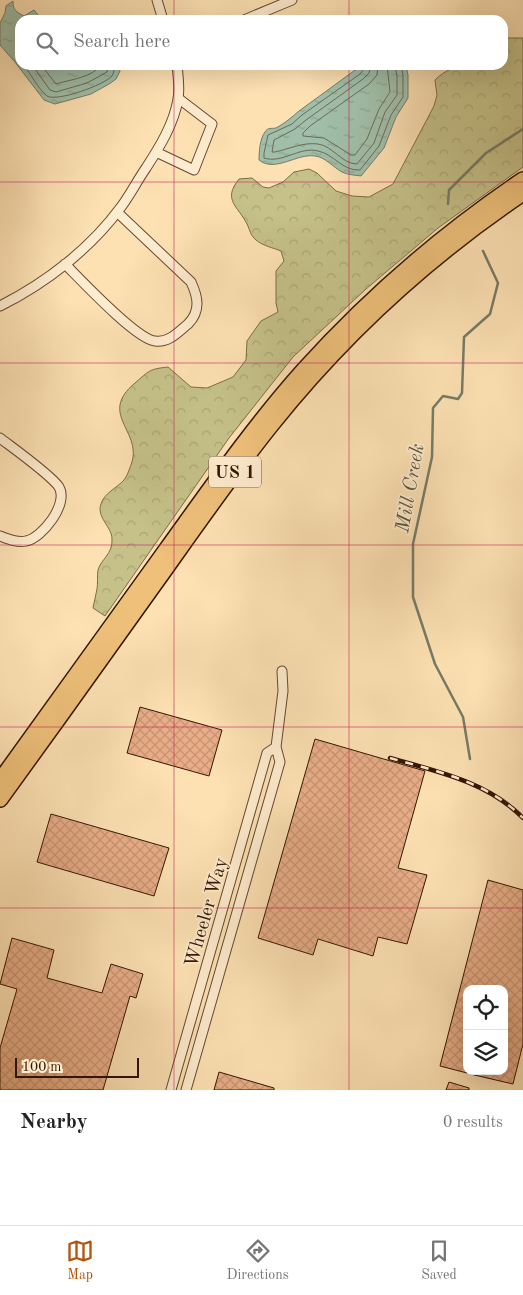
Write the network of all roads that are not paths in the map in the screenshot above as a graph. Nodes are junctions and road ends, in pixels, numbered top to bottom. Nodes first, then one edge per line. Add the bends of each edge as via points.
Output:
1 (157, 0) edge
2 (292, 0) edge
3 (162, 15) edge
4 (256, 15) edge
5 (177, 70) edge
6 (178, 98) junction
7 (156, 152) junction
8 (523, 180) edge
9 (523, 193) edge
10 (117, 212) junction
11 (65, 264) junction
12 (0, 306) edge
13 (0, 438) edge
14 (0, 536) edge
15 (282, 672) dead end
16 (276, 747) junction
17 (0, 781) edge
18 (0, 799) edge
19 (171, 1090) edge
20 (186, 1090) edge

1 - 3 street
2 - 4 street
5 - 6 street
6 - 7 street via 171,123
6 - 7 street via 212,124 194,170
7 - 10 street
8 - 17 highway, US 1 via 458,227 389,285 345,326 283,394 227,465
9 - 18 highway, US 1 via 464,235 396,293 301,389 236,472
10 - 11 street
10 - 11 street via 191,282 198,306 193,319 166,340 154,341 125,323
11 - 12 street via 28,291
13 - 14 street via 60,488 61,499 50,524 33,539 15,542
15 - 16 street, Wheeler Way
16 - 19 street, Wheeler Way via 267,754
16 - 20 street, Wheeler Way via 280,762

